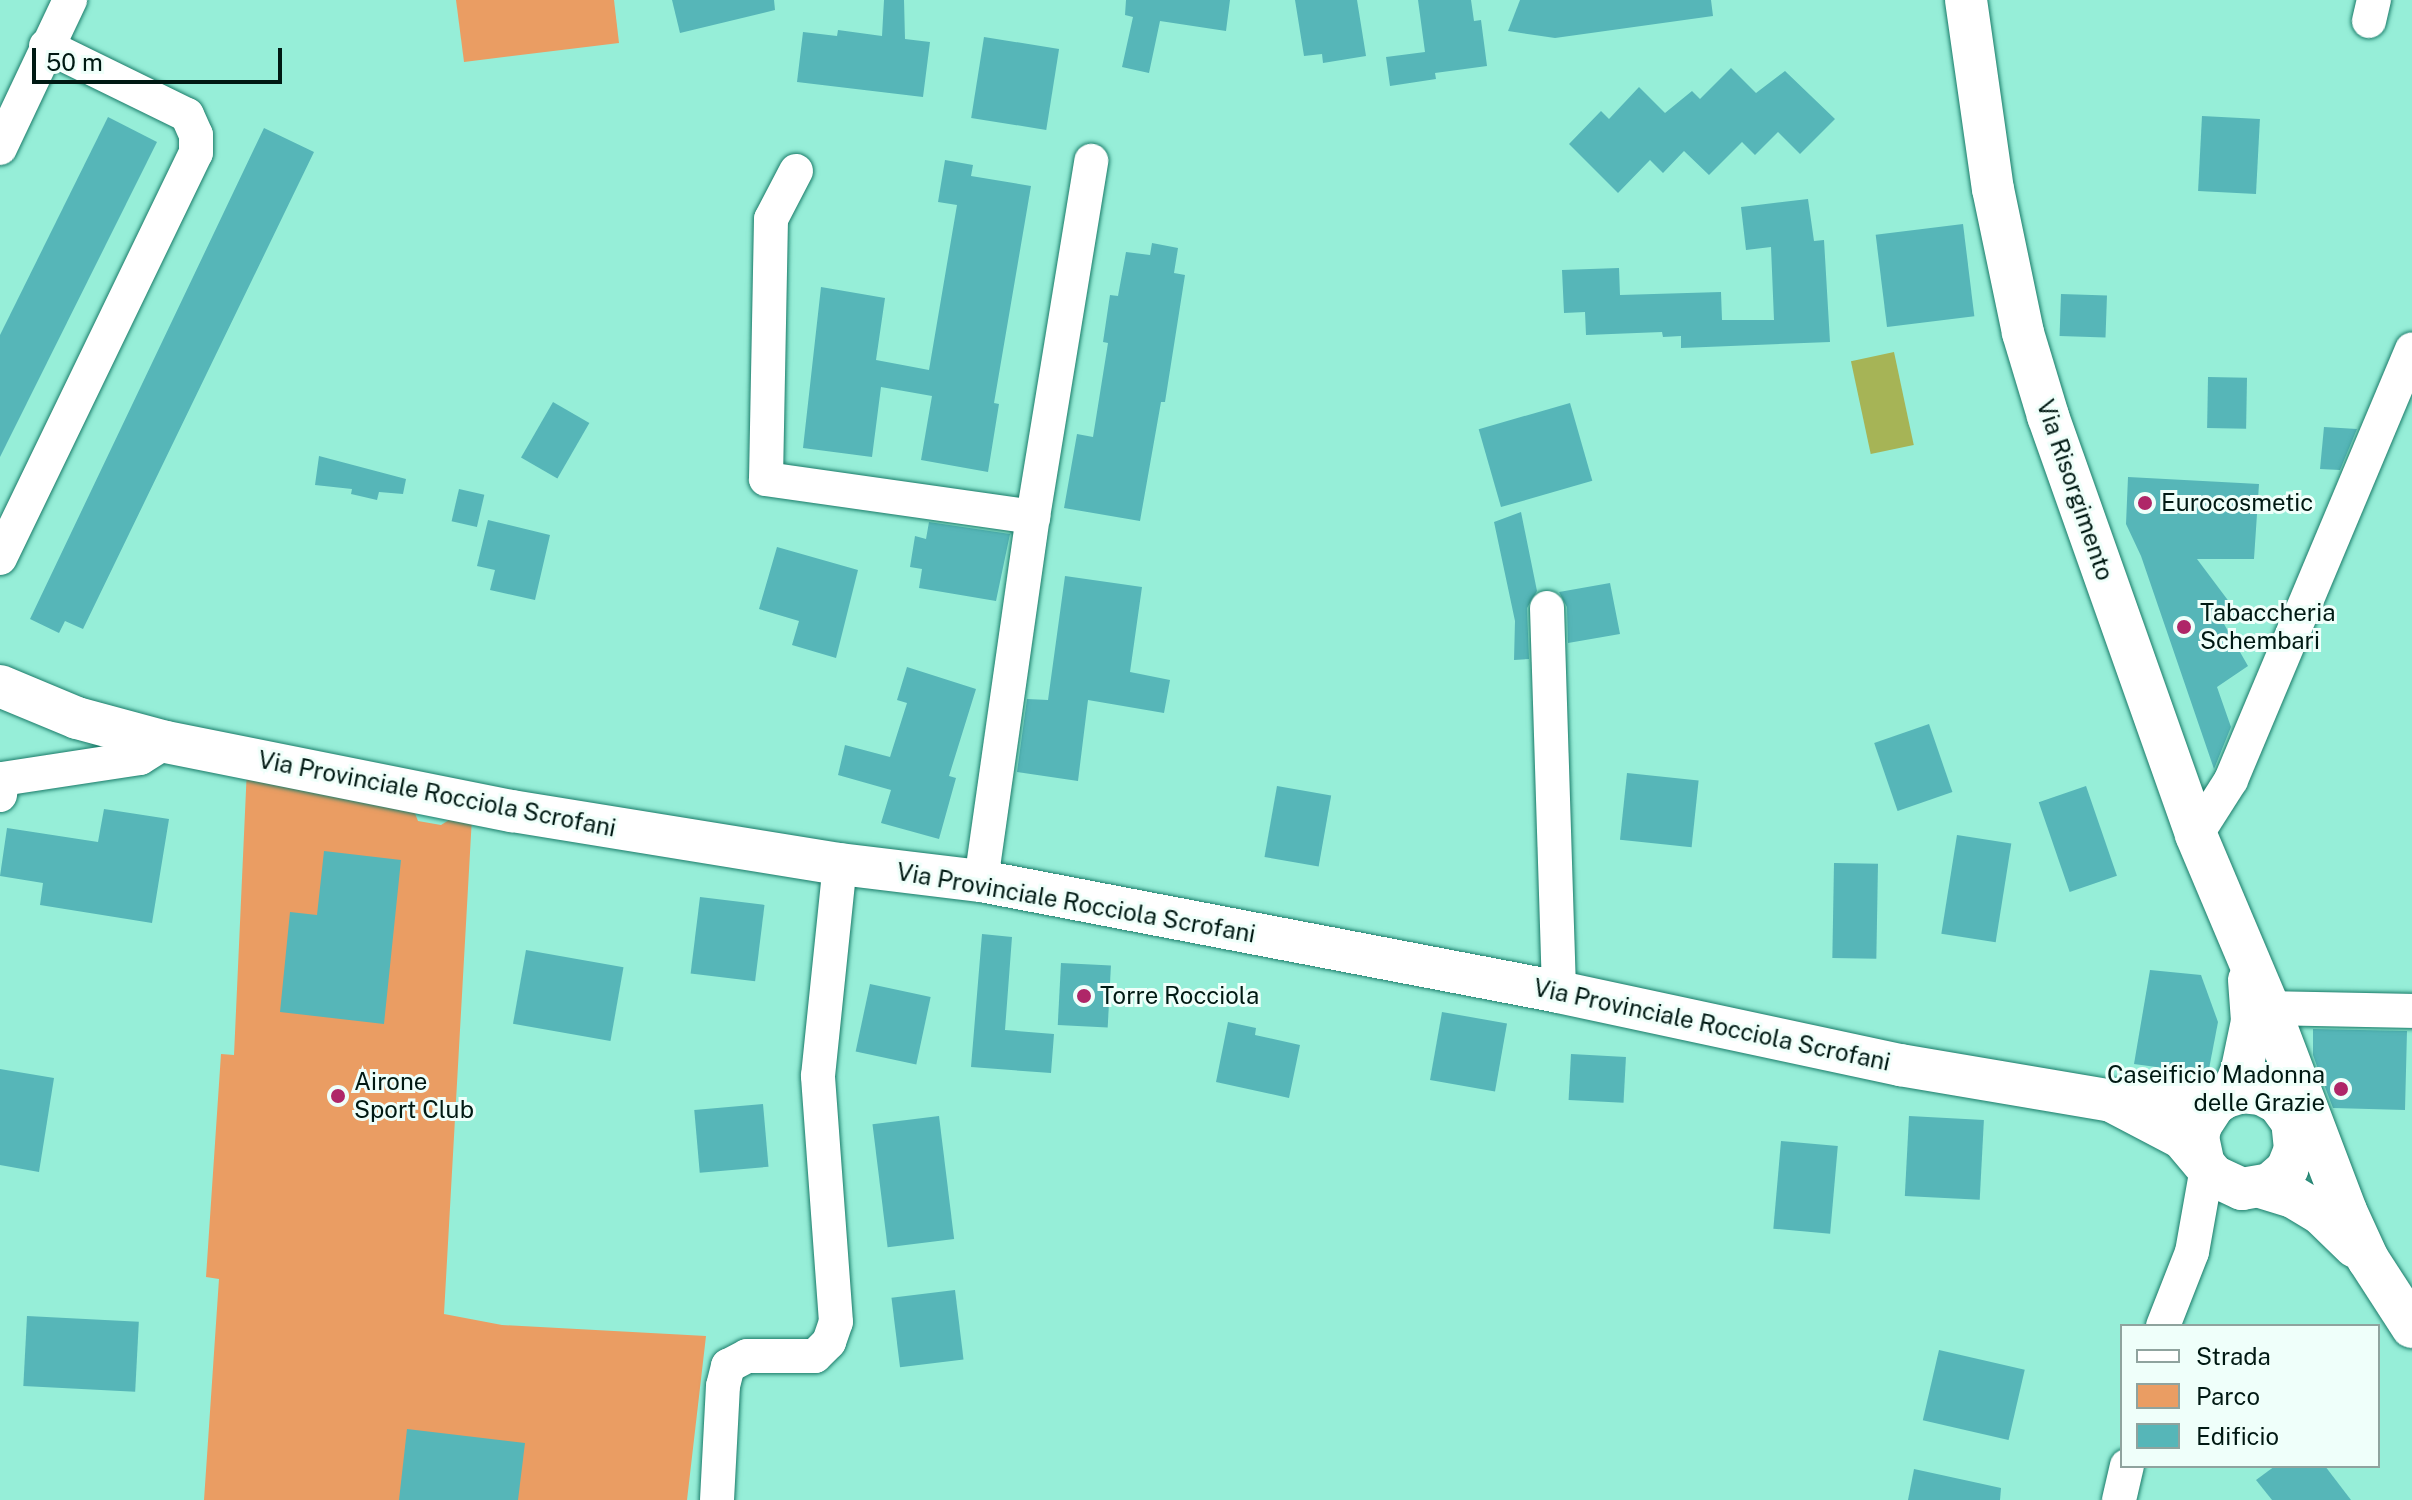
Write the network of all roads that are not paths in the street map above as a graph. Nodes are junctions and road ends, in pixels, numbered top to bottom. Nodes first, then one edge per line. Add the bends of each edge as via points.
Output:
1 (1966, 0) edge
2 (63, 2) edge
3 (46, 46) junction
4 (0, 148) edge
5 (1091, 161) dead end
6 (796, 171) dead end
7 (2412, 350) edge
8 (1033, 517) junction
9 (0, 558) edge
10 (1547, 608) dead end
11 (0, 686) edge
12 (166, 742) junction
13 (0, 795) edge
14 (2196, 835) junction
15 (840, 864) junction
16 (981, 881) junction
17 (2248, 963) junction
18 (1559, 992) junction
19 (2269, 1008) junction
20 (2412, 1011) edge
21 (2228, 1096) junction
22 (2108, 1100) junction
23 (2298, 1123) junction
24 (2205, 1165) junction
25 (2256, 1188) junction
26 (2192, 1252) junction
27 (2368, 1259) junction
28 (2164, 1324) edge
29 (2412, 1327) edge
30 (2127, 1468) edge
31 (717, 1500) edge
32 (2119, 1500) edge

1 - 14 street, Via Risorgimento via 1993,189 2023,333
2 - 3 street
3 - 4 street
3 - 9 street via 187,115 196,135 196,153
5 - 8 street
6 - 8 street via 771,219 766,479
7 - 14 street via 2231,780
8 - 16 street
10 - 18 street
11 - 12 street, Via Provinciale Rocciola Scrofani via 77,718
12 - 13 street via 140,758 2,779
12 - 15 street, Via Provinciale Rocciola Scrofani via 512,811
14 - 17 street, Via Risorgimento
15 - 16 street, Via Provinciale Rocciola Scrofani
15 - 31 street via 818,1076 836,1322 829,1342 815,1356 747,1356 728,1366
16 - 18 street, Via Provinciale Rocciola Scrofani
17 - 19 street, Via Risorgimento
17 - 21 street via 2252,1021 2242,1069
18 - 22 street, Via Provinciale Rocciola Scrofani via 1900,1065
19 - 20 street
19 - 23 street, Via Risorgimento via 2289,1064
21 - 22 street
21 - 23 street via 2261,1094
21 - 24 street via 2214,1105 2201,1125 2198,1137
22 - 24 street via 2182,1138
23 - 25 street via 2287,1169
23 - 27 street, Via Risorgimento
24 - 25 street via 2223,1183
24 - 26 street
25 - 26 street
25 - 27 street via 2293,1197 2321,1214
26 - 28 street
27 - 29 street
30 - 32 street

